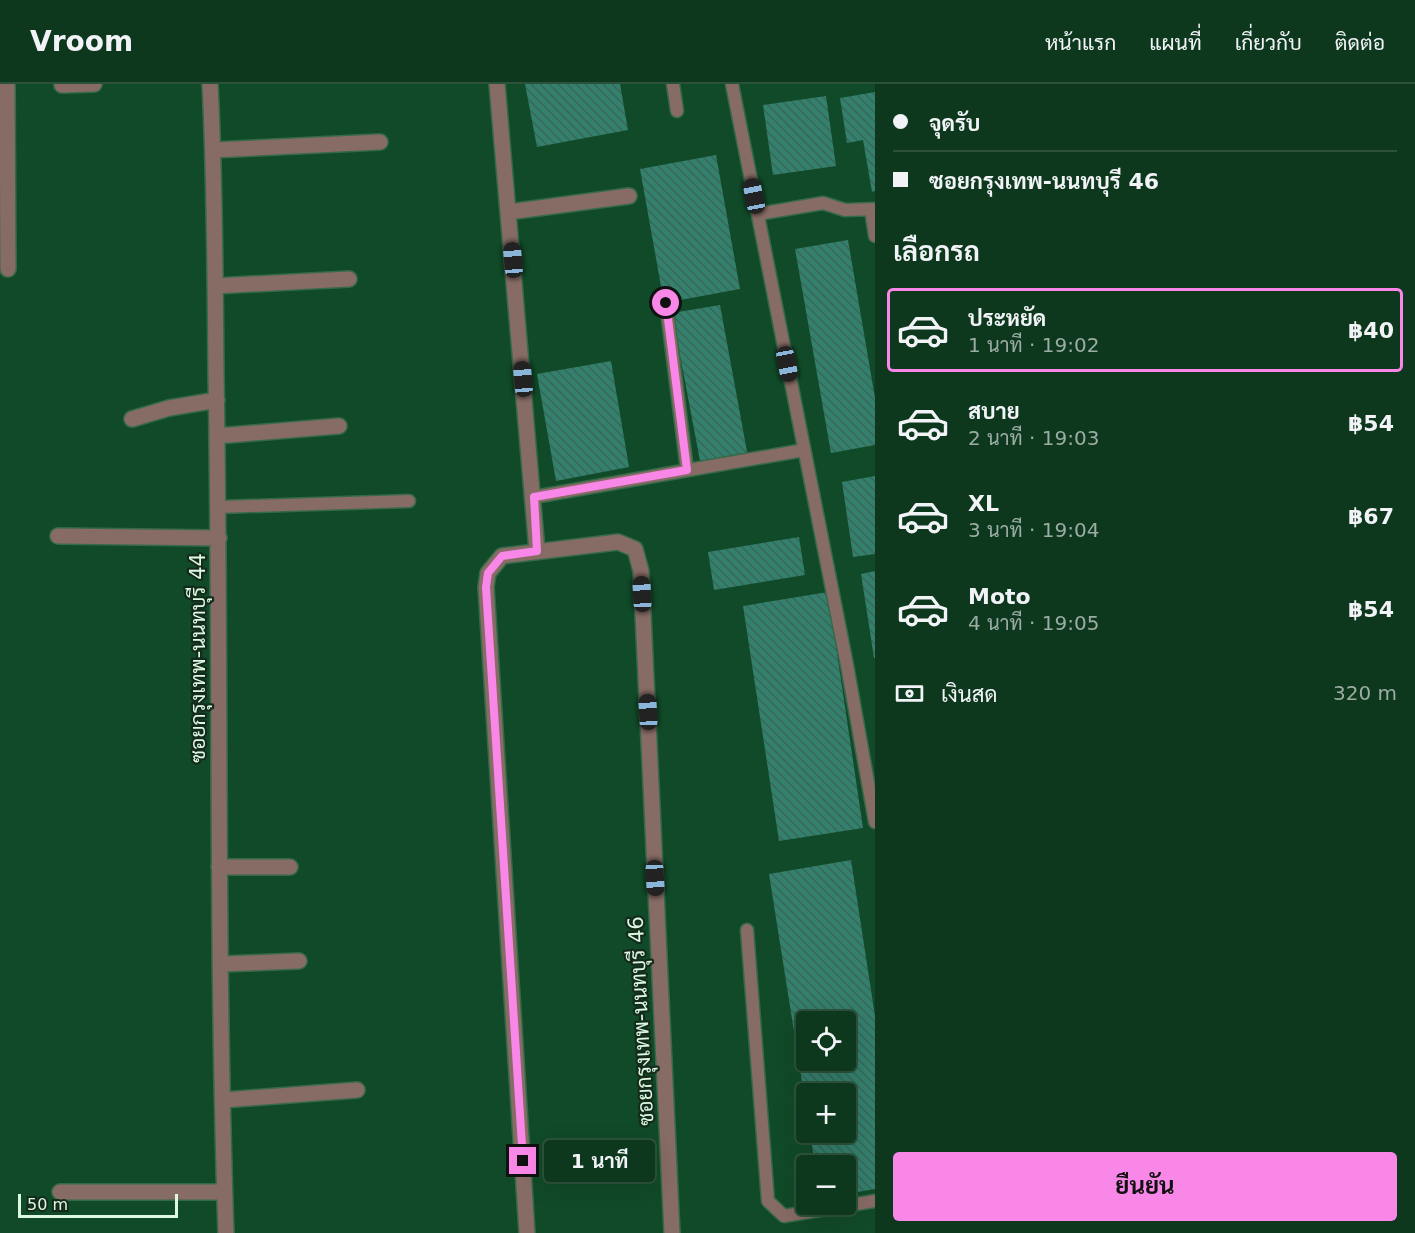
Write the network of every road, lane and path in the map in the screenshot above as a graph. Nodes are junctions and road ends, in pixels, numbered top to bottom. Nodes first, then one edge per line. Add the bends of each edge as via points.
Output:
1 (7, 84) edge
2 (94, 84) edge
3 (210, 84) edge
4 (497, 84) edge
5 (673, 84) edge
6 (732, 84) edge
7 (62, 86) dead end
8 (677, 111) dead end
9 (380, 142) dead end
10 (213, 150) junction
11 (3, 174) edge
12 (629, 196) dead end
13 (873, 209) edge
14 (508, 212) junction
15 (758, 214) junction
16 (875, 236) edge
17 (8, 269) dead end
18 (349, 279) dead end
19 (215, 286) junction
20 (666, 303) dead end
21 (217, 400) junction
22 (132, 419) dead end
23 (339, 426) dead end
24 (217, 436) junction
25 (804, 450) junction
26 (687, 470) junction
27 (534, 497) junction
28 (408, 501) dead end
29 (219, 507) junction
30 (58, 536) dead end
31 (219, 538) junction
32 (537, 551) junction
33 (873, 791) edge
34 (875, 822) edge
35 (219, 867) junction
36 (290, 867) dead end
37 (747, 930) dead end
38 (299, 961) dead end
39 (221, 964) junction
40 (357, 1090) dead end
41 (224, 1100) junction
42 (60, 1192) dead end
43 (224, 1192) junction
44 (875, 1201) edge
45 (226, 1233) edge
46 (527, 1233) edge
47 (672, 1233) edge

1 - 11 street
2 - 7 street
3 - 10 street, ซอยกรุงเทพ-นนทบุรี 44
4 - 14 street
5 - 8 lane
6 - 15 lane
9 - 10 street
10 - 19 street, ซอยกรุงเทพ-นนทบุรี 44
11 - 17 street
12 - 14 street
13 - 15 lane via 845,210 823,203
13 - 16 lane
14 - 27 street
15 - 25 lane
18 - 19 street
19 - 21 street, ซอยกรุงเทพ-นนทบุรี 44
20 - 26 lane
21 - 22 street
21 - 24 street, ซอยกรุงเทพ-นนทบุรี 44
23 - 24 street
24 - 29 street, ซอยกรุงเทพ-นนทบุรี 44
25 - 26 lane
25 - 33 lane
26 - 27 lane
27 - 32 street
28 - 29 lane
29 - 31 street, ซอยกรุงเทพ-นนทบุรี 44
30 - 31 street
31 - 35 street, ซอยกรุงเทพ-นนทบุรี 44
32 - 46 street, ซอยกรุงเทพ-นนทบุรี 46 via 502,556 488,573 486,587
32 - 47 street, ซอยกรุงเทพ-นนทบุรี 46 via 618,542 635,549 641,571
33 - 34 lane
35 - 36 street
35 - 39 street, ซอยกรุงเทพ-นนทบุรี 44
37 - 44 lane via 768,1201 784,1216
38 - 39 street
39 - 41 street, ซอยกรุงเทพ-นนทบุรี 44
40 - 41 street
41 - 43 street, ซอยกรุงเทพ-นนทบุรี 44
42 - 43 street
43 - 45 street, ซอยกรุงเทพ-นนทบุรี 44

